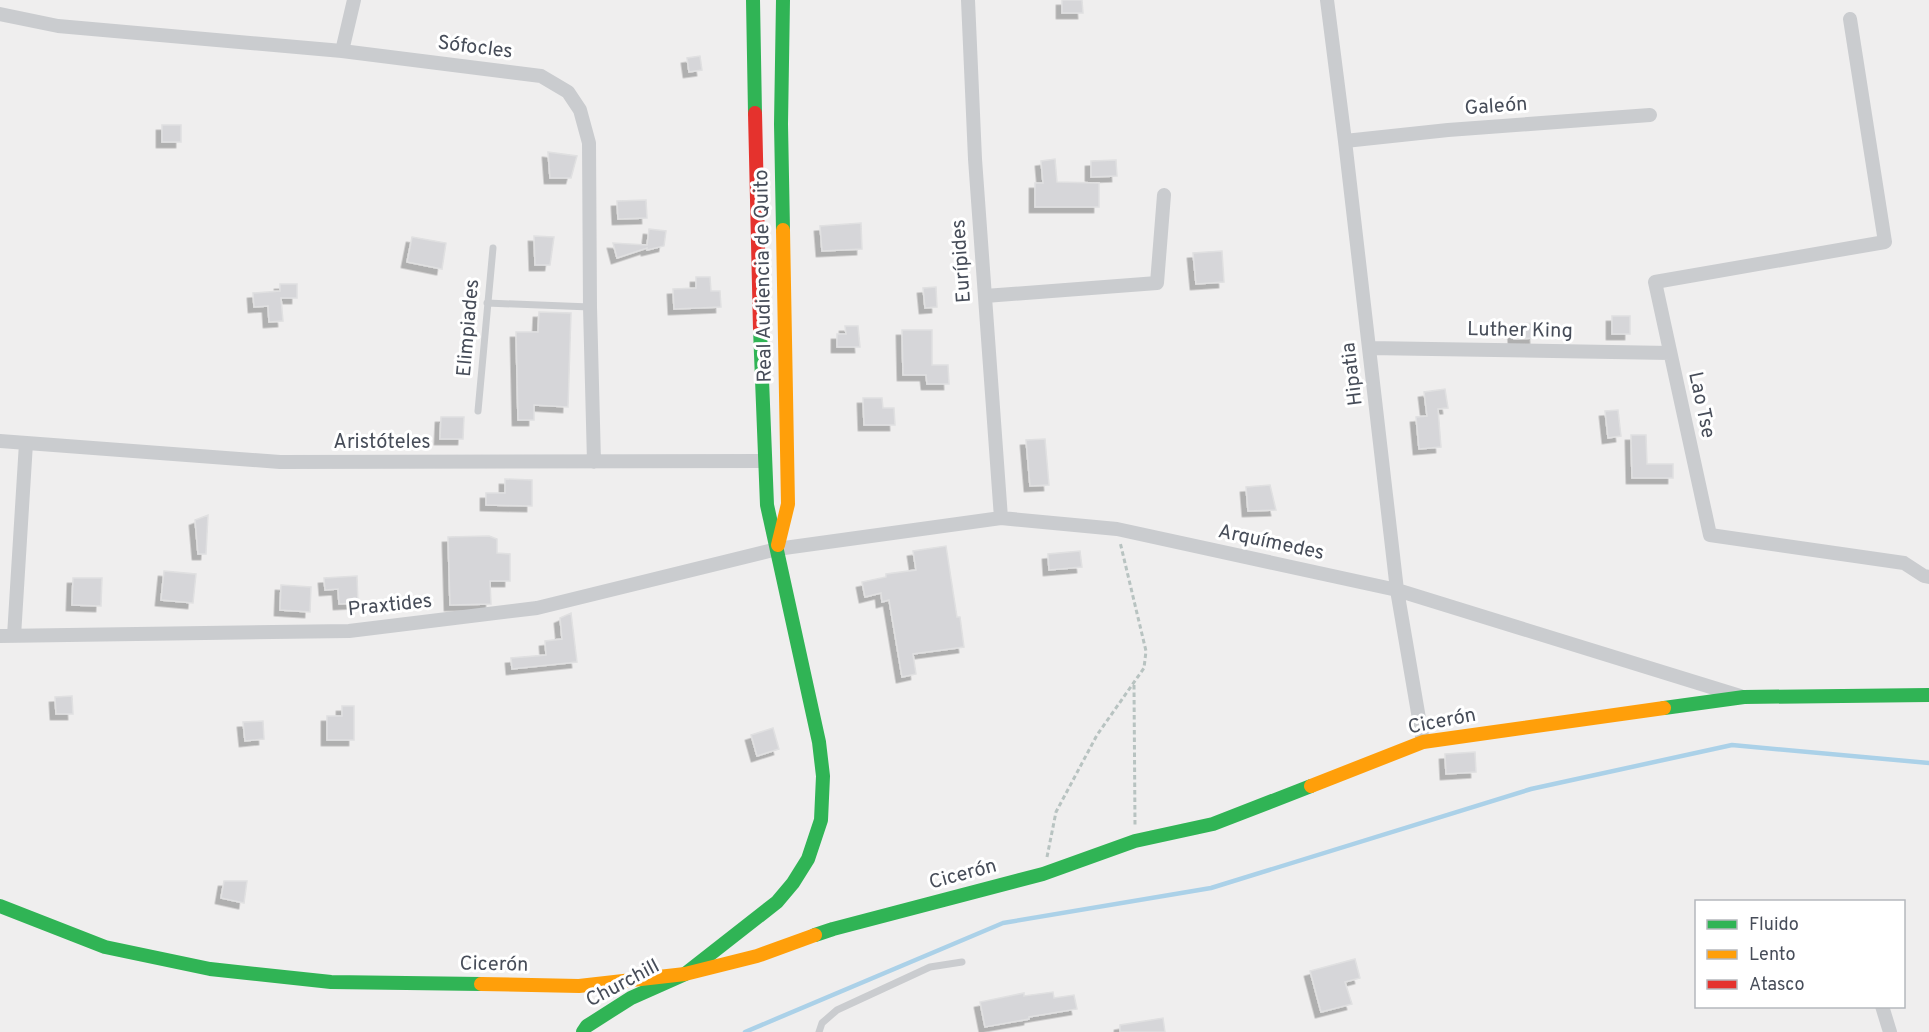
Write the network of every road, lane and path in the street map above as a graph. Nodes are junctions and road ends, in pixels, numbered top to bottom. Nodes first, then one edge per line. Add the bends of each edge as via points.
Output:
1 (354, 0) edge
2 (753, 0) edge
3 (783, 0) edge
4 (968, 0) edge
5 (1327, 0) edge
6 (0, 14) edge
7 (1850, 19) dead end
8 (342, 51) junction
9 (1650, 115) dead end
10 (1345, 141) junction
11 (1164, 195) dead end
12 (493, 248) dead end
13 (985, 296) junction
14 (487, 303) junction
15 (590, 307) junction
16 (1369, 348) junction
17 (1670, 353) junction
18 (478, 411) dead end
19 (0, 441) edge
20 (26, 443) junction
21 (764, 461) junction
22 (594, 462) junction
23 (1001, 518) junction
24 (1117, 529) junction
25 (777, 549) junction
26 (1929, 577) edge
27 (1397, 590) junction
28 (7, 636) edge
29 (1134, 683) junction
30 (1929, 695) edge
31 (1744, 697) junction
32 (1423, 742) junction
33 (1135, 841) junction
34 (1043, 874) junction
35 (0, 906) edge
36 (962, 962) dead end
37 (685, 974) junction
38 (1883, 1008) edge
39 (583, 1032) edge
40 (819, 1032) edge
41 (1890, 1032) edge

1 - 8 street
2 - 21 street, Real Audiencia de Quito
3 - 25 street, Real Audiencia de Quito via 781,124 788,504
4 - 13 street, Eurípides
5 - 10 street, Hipatia
6 - 8 street, Sófocles via 58,26
7 - 17 street, Lao Tse via 1885,242 1655,282
8 - 15 street, Sófocles via 541,76 568,92 580,110 590,143
9 - 10 street, Galeón
10 - 16 street, Hipatia
11 - 13 street via 1157,283
12 - 14 lane, Elimpiades
13 - 23 street, Eurípides
14 - 15 lane
14 - 18 lane, Elimpiades
15 - 22 street, Sófocles
16 - 17 street, Luther King
16 - 27 street, Hipatia
17 - 26 street, Lao Tse via 1710,536 1904,563
19 - 20 street, Aristóteles
20 - 22 street, Aristóteles via 280,462
20 - 28 street
21 - 22 street, Aristóteles
21 - 25 street, Real Audiencia de Quito via 767,505
23 - 24 street, Arquímedes
23 - 25 street, Arquímedes
24 - 27 street, Arquímedes
24 - 29 path via 1146,651 1144,668
25 - 28 street, Praxtides via 537,608 349,631
25 - 37 street, Real Audiencia de Quito via 819,742 823,776 821,820 808,859 777,902
27 - 31 street, Arquímedes
27 - 32 street, Hipatia
29 - 33 path
29 - 34 path via 1097,735 1056,812
30 - 31 street, Cicerón
31 - 32 street, Cicerón
32 - 33 street, Cicerón via 1213,824
33 - 34 street, Cicerón
34 - 37 street, Cicerón via 833,929 757,956
35 - 37 street, Cicerón via 105,947 210,969 288,978 579,987
36 - 40 lane via 930,967 837,1010 822,1023
37 - 39 street, Churchill via 631,998
38 - 41 street

